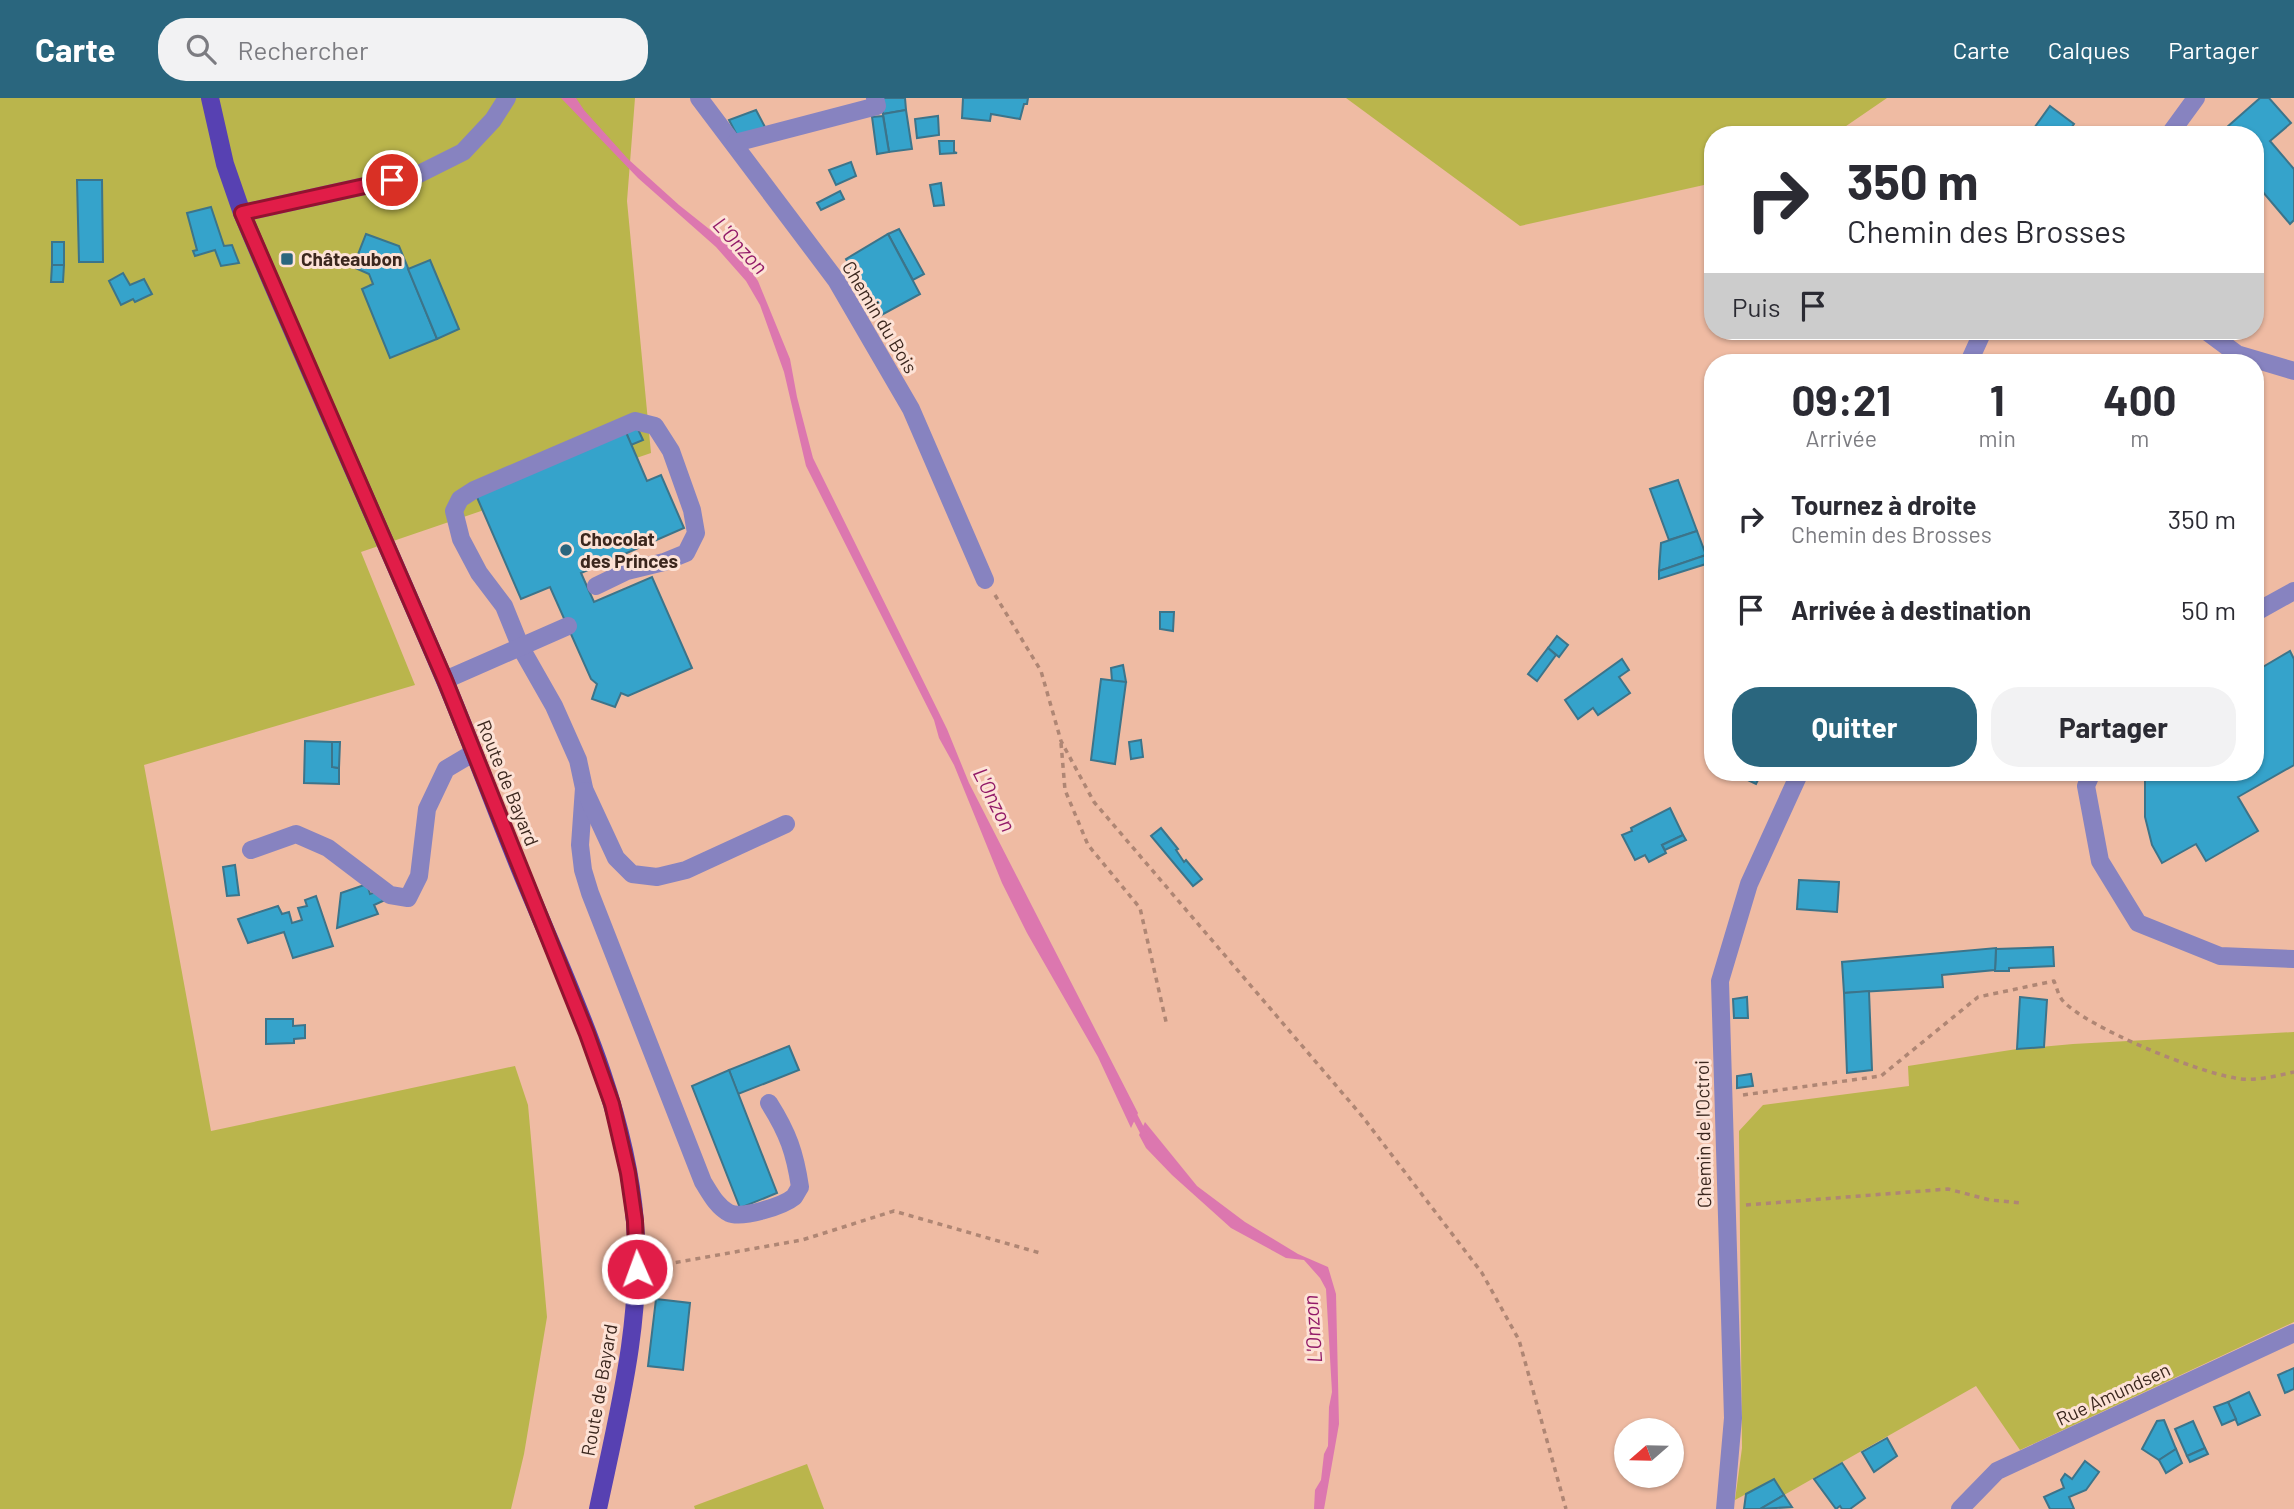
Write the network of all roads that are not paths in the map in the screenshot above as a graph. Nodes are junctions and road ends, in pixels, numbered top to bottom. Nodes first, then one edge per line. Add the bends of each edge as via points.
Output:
1 (210, 98) edge
2 (507, 98) edge
3 (699, 98) edge
4 (875, 98) edge
5 (2196, 98) edge
6 (2176, 126) edge
7 (734, 143) junction
8 (242, 213) junction
9 (2218, 340) edge
10 (2237, 354) edge
11 (2264, 362) edge
12 (2294, 371) edge
13 (985, 580) road end
14 (596, 586) dead end
15 (2294, 592) edge
16 (2264, 608) edge
17 (568, 626) dead end
18 (522, 648) junction
19 (445, 680) junction
20 (473, 753) junction
21 (1796, 781) edge
22 (2089, 781) edge
23 (584, 788) junction
24 (786, 824) dead end
25 (251, 850) dead end
26 (2294, 959) edge
27 (769, 1104) dead end
28 (2294, 1333) edge
29 (598, 1509) edge
30 (1726, 1509) edge
31 (1960, 1509) edge

1 - 8 main road, Route de Bayard
2 - 8 street via 463,152 419,174
3 - 7 street, Chemin du Bois
4 - 7 street via 877,106
5 - 6 street
7 - 13 street, Chemin du Bois via 836,280 911,409
8 - 19 main road, Route de Bayard
9 - 10 street
11 - 12 street
14 - 18 street via 686,553 696,533 671,451 655,426 635,421 460,499 454,511 461,539 504,606
15 - 16 street
17 - 18 street
18 - 19 street
18 - 23 street via 559,717 578,760
19 - 20 main road, Route de Bayard
20 - 25 street via 446,769 428,809 419,876 408,898 390,895 328,848 296,834
20 - 29 main road, Route de Bayard via 612,1104 633,1209 637,1269 630,1357
21 - 30 street, Chemin de l'Octroi via 1749,884 1720,981 1733,1418
22 - 26 street via 2100,861 2138,923 2220,956
23 - 24 street via 616,859 632,874 657,877 686,870
23 - 27 street via 580,845 590,893 703,1182 729,1213 758,1212 793,1197 800,1187 786,1130
28 - 31 street, Rue Amundsen via 1997,1471

